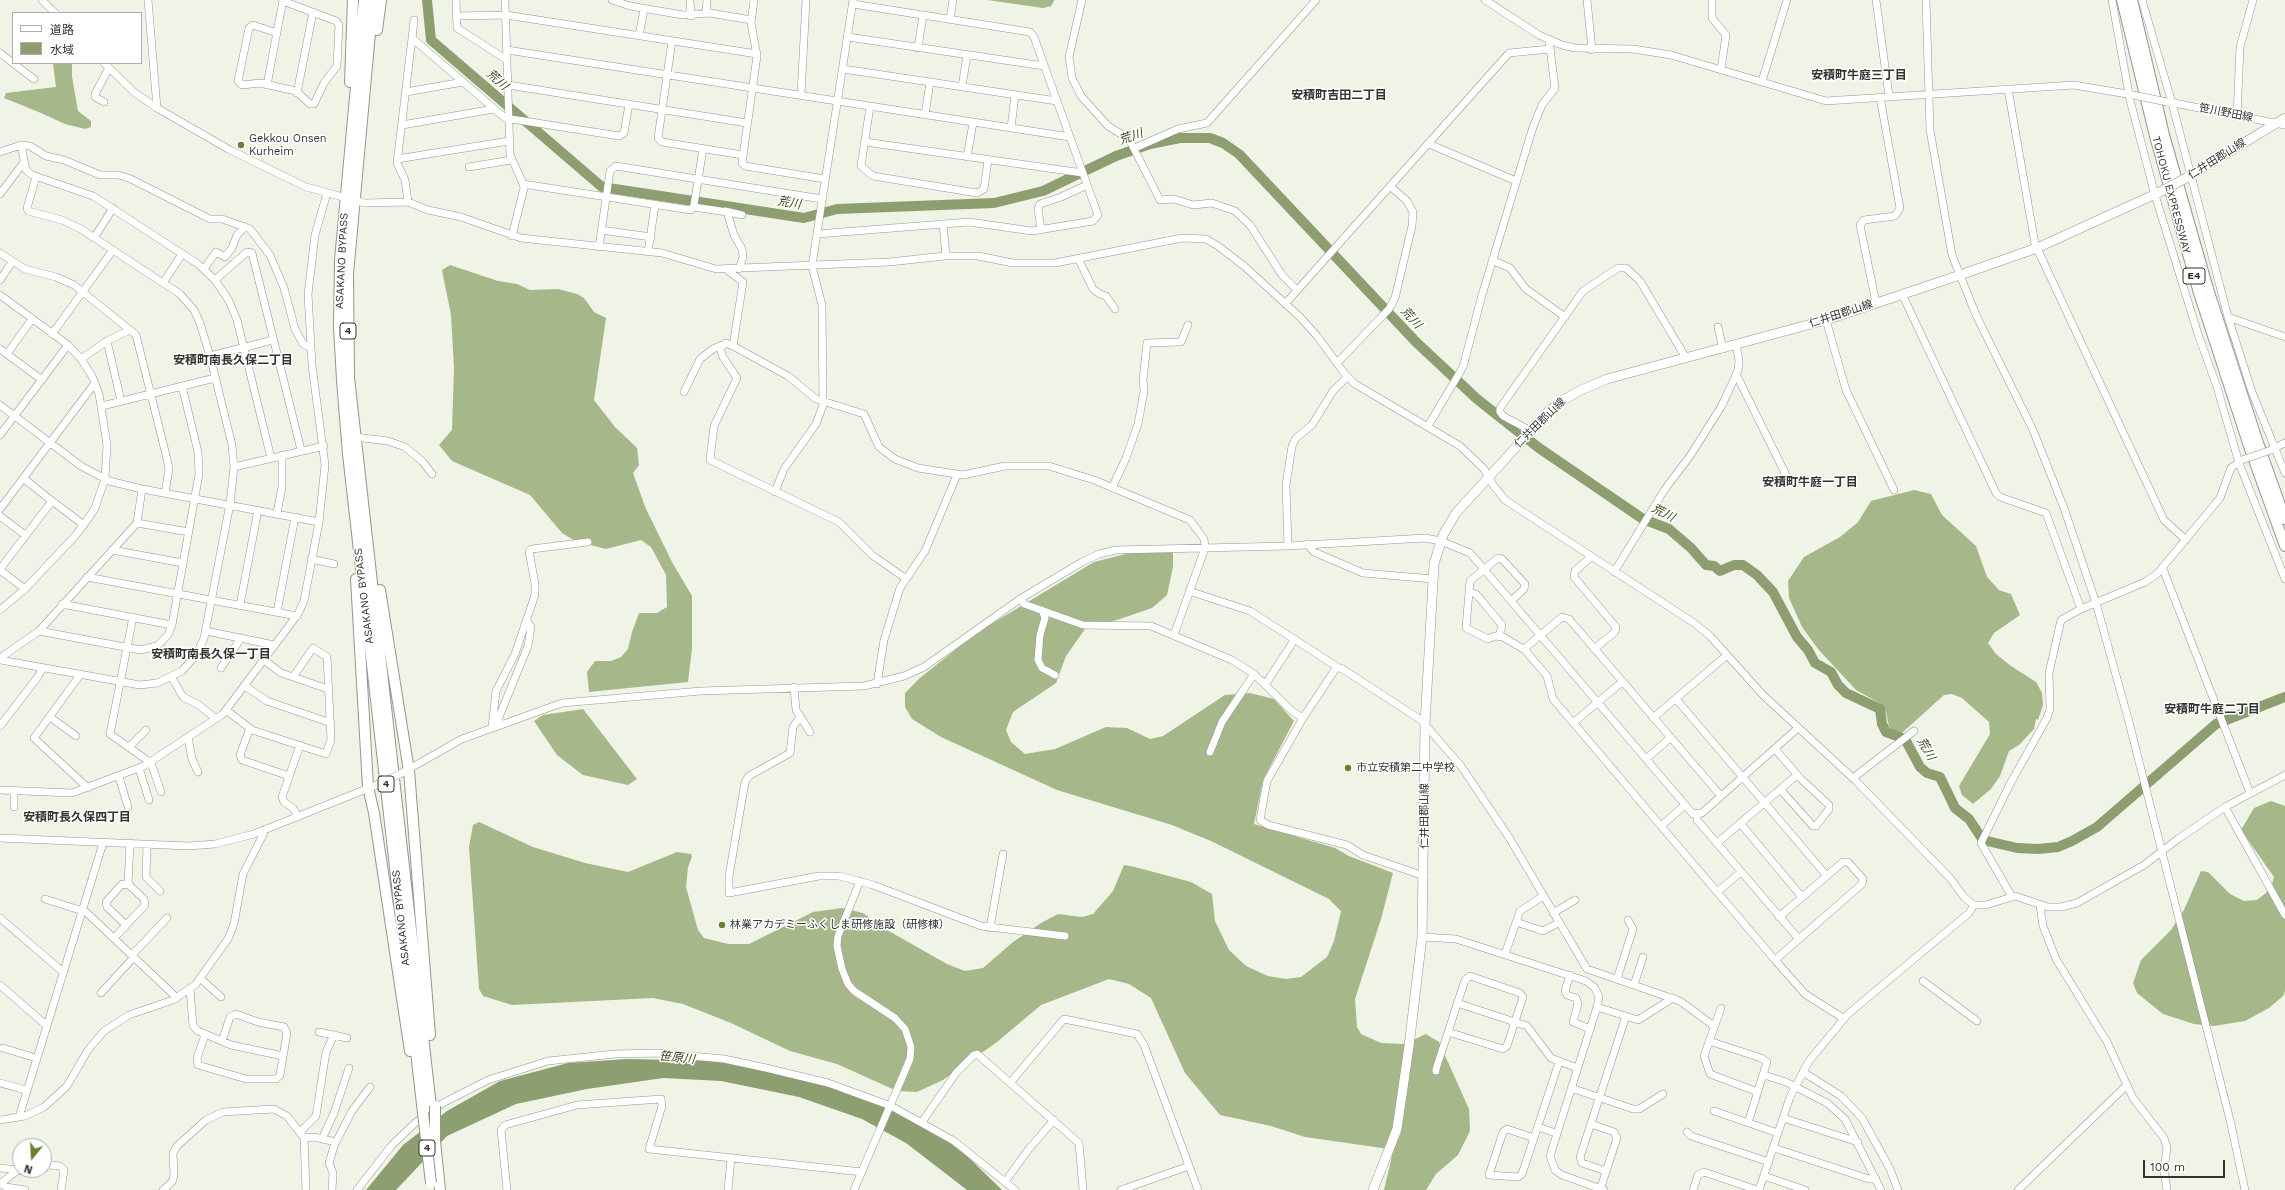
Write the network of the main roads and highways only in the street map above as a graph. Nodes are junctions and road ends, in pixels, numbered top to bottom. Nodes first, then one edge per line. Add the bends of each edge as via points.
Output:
1 (352, 0) edge
2 (364, 0) edge
3 (373, 0) edge
4 (381, 0) edge
5 (2122, 0) edge
6 (2132, 0) edge
7 (2285, 118) edge
8 (359, 152) junction
9 (348, 164) junction
10 (349, 200) junction
11 (348, 454) junction
12 (363, 510) junction
13 (2285, 519) edge
14 (2285, 546) edge
15 (430, 1109) junction
16 (434, 1184) edge
17 (440, 1190) edge
18 (1373, 1190) edge

1 - 9 highway
2 - 9 highway, ASAKANO BYPASS / 4
3 - 8 highway, ASAKANO BYPASS / 4
4 - 8 highway via 367,120
5 - 14 highway, TOHOKU EXPRESSWAY / E4 via 2155,136 2191,266 2225,374
6 - 13 highway, TOHOKU EXPRESSWAY / E4 via 2164,134 2208,289
7 - 18 main road, 仁井田郡山線, bridge via 2158,194 2037,248 1826,320 1608,379 1581,390 1563,400 1488,476 1451,520 1436,558 1426,724 1422,937 1397,1129
8 - 10 highway, ASAKANO BYPASS / 4
9 - 10 highway, ASAKANO BYPASS / 4
10 - 11 highway, ASAKANO BYPASS / 4 via 340,260 339,327
10 - 12 highway, ASAKANO BYPASS / 4 via 349,378
11 - 15 highway, ASAKANO BYPASS / 4
11 - 15 highway via 368,787 413,1070
12 - 15 highway, ASAKANO BYPASS / 4
12 - 15 highway via 383,607 405,772
15 - 16 highway, ASAKANO BYPASS / 4, bridge
15 - 16 highway, ASAKANO BYPASS / 4, bridge via 435,1141
16 - 17 highway, ASAKANO BYPASS / 4

